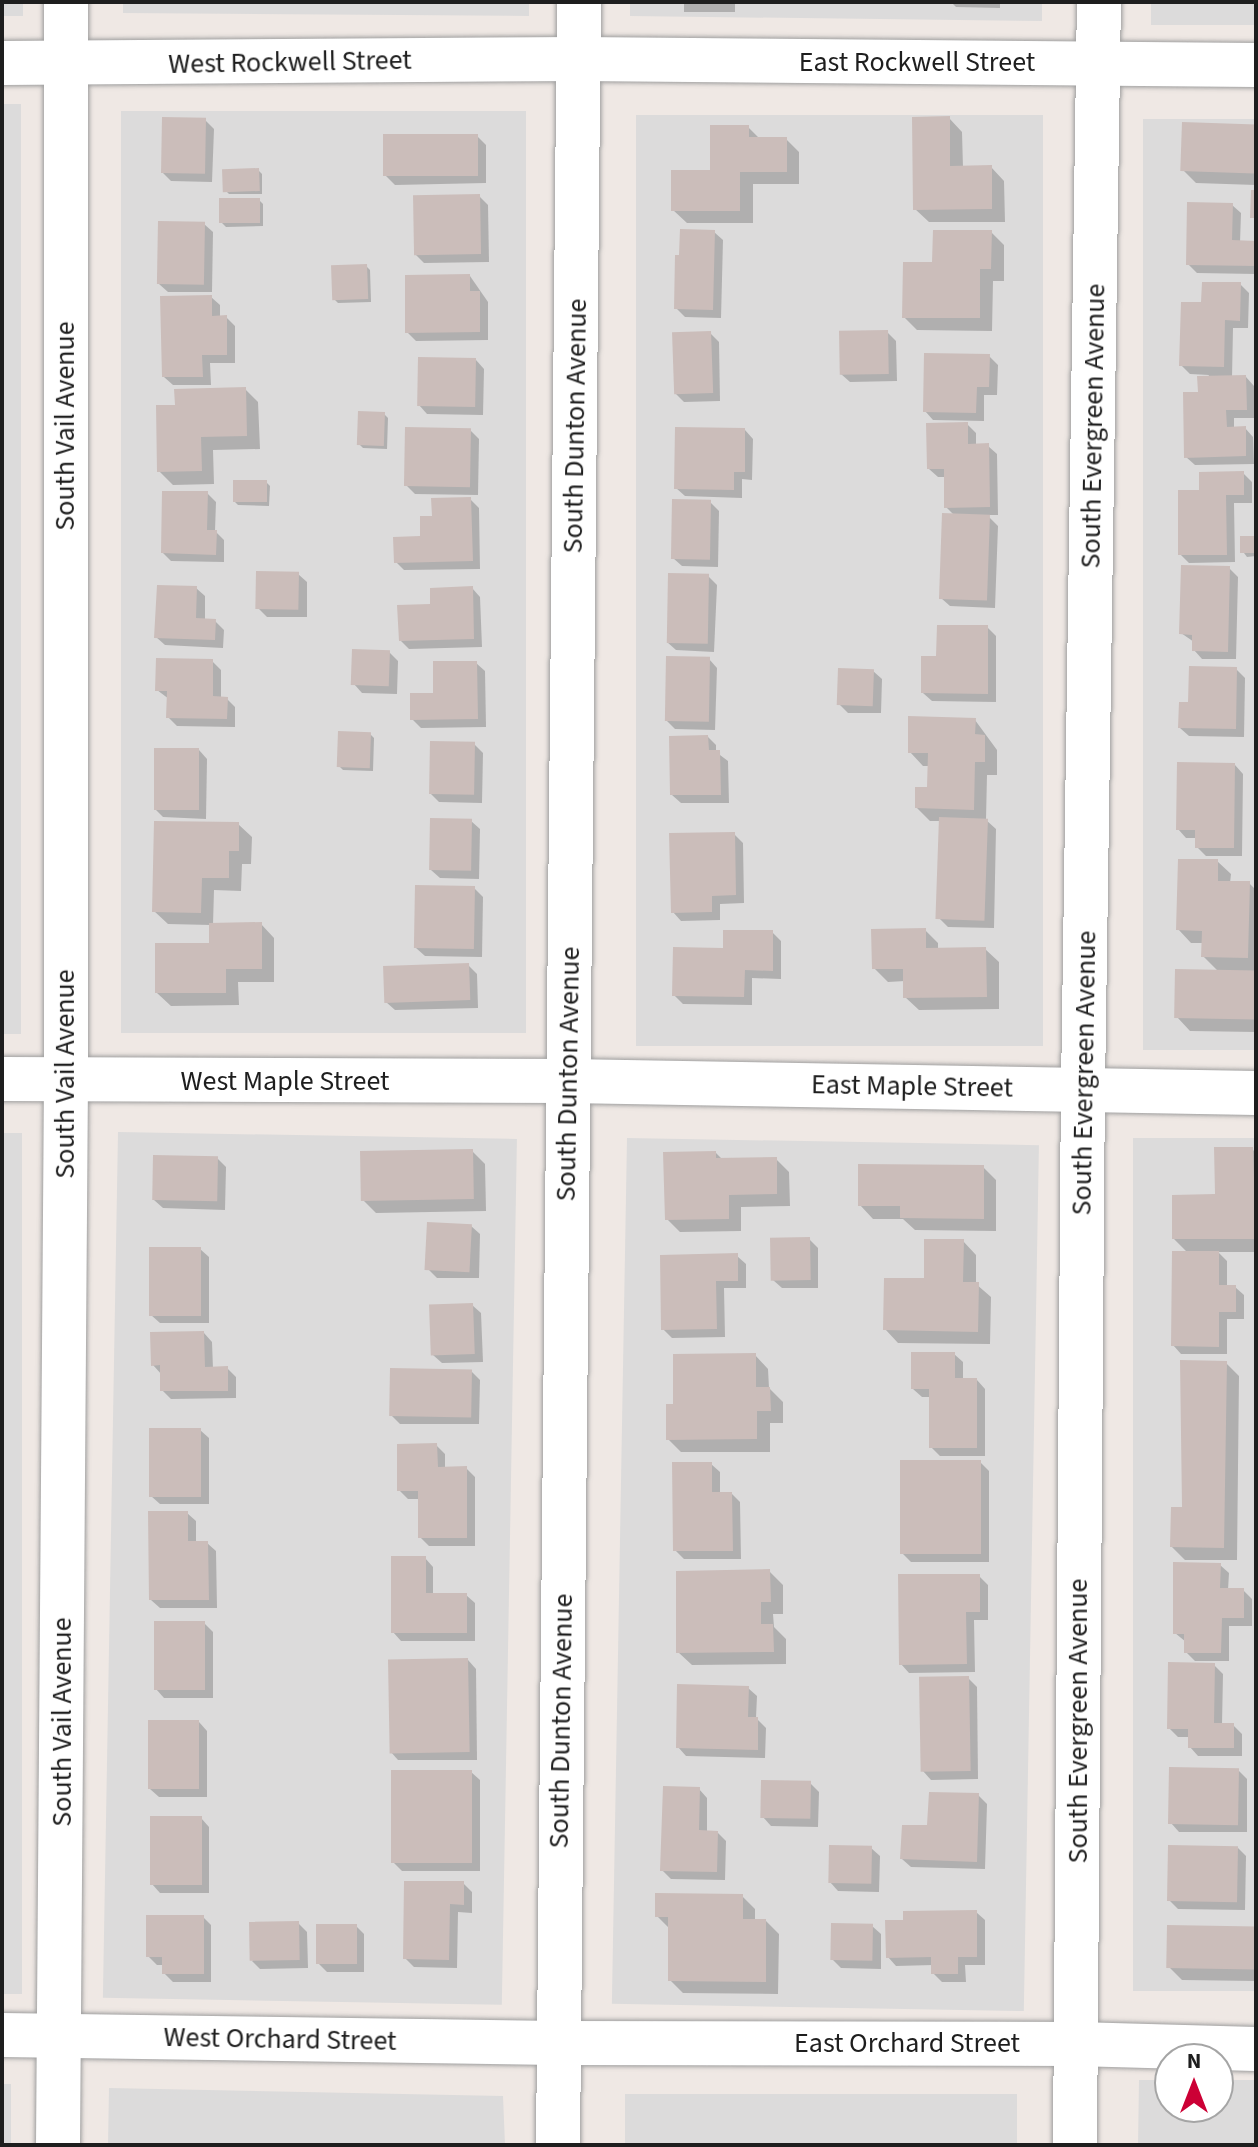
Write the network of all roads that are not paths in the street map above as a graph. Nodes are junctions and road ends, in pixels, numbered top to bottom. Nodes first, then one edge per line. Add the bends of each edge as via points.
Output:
1 (66, 2) edge
2 (579, 2) edge
3 (1099, 2) edge
4 (579, 59) junction
5 (2, 63) edge
6 (1099, 63) junction
7 (65, 64) junction
8 (1256, 65) edge
9 (2, 1079) edge
10 (66, 1080) junction
11 (568, 1081) junction
12 (1083, 1088) junction
13 (1256, 1093) edge
14 (2, 2035) edge
15 (60, 2035) junction
16 (558, 2043) junction
17 (1076, 2044) junction
18 (1256, 2049) edge
19 (58, 2145) edge
20 (558, 2145) edge
21 (1075, 2145) edge

1 - 7 street, South Vail Avenue
2 - 4 street, South Dunton Avenue
3 - 6 street, South Evergreen Avenue
4 - 6 street, East Rockwell Street
4 - 7 street, West Rockwell Street
4 - 11 street, South Dunton Avenue
5 - 7 street, West Rockwell Street
6 - 8 street, East Rockwell Street
6 - 12 street, South Evergreen Avenue
7 - 10 street, South Vail Avenue
9 - 10 street, West Maple Street
10 - 11 street, West Maple Street
10 - 15 street, South Vail Avenue
11 - 12 street, East Maple Street
11 - 16 street, South Dunton Avenue
12 - 13 street, East Maple Street
12 - 17 street, South Evergreen Avenue
14 - 15 street, West Orchard Street
15 - 16 street, West Orchard Street
15 - 19 street, South Vail Avenue
16 - 17 street, East Orchard Street
16 - 20 street, South Dunton Avenue
17 - 18 street, East Orchard Street
17 - 21 street, South Evergreen Avenue

